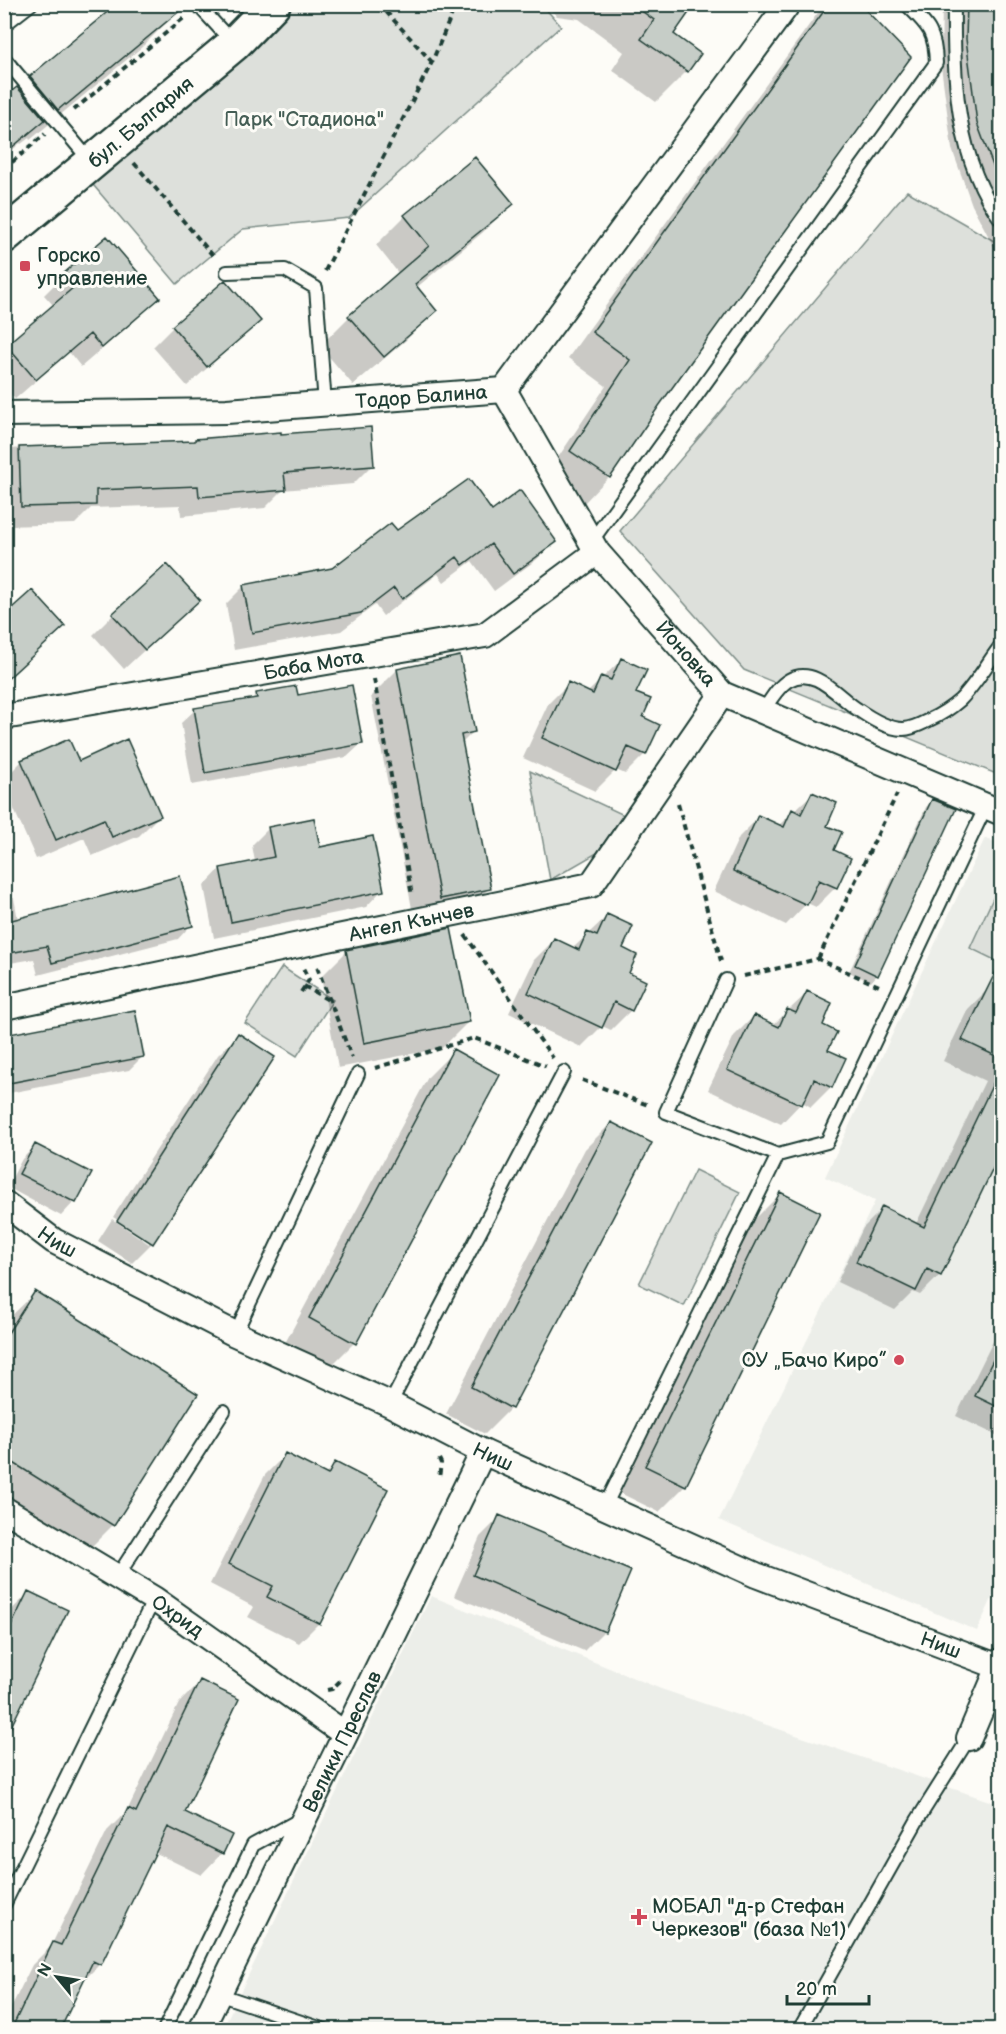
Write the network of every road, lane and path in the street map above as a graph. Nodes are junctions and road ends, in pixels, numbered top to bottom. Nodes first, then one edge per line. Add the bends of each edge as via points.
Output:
1 (31, 4) edge
2 (273, 4) edge
3 (379, 4) edge
4 (456, 4) edge
5 (788, 4) edge
6 (906, 4) edge
7 (954, 4) edge
8 (198, 5) edge
9 (4, 25) edge
10 (234, 44) junction
11 (4, 58) edge
12 (432, 62) junction
13 (59, 123) junction
14 (105, 154) junction
15 (4, 169) edge
16 (1002, 221) edge
17 (4, 236) edge
18 (227, 272) joint
19 (316, 288) junction
20 (504, 390) junction
21 (325, 404) junction
22 (4, 414) edge
23 (594, 547) junction
24 (1002, 644) edge
25 (370, 655) junction
26 (722, 694) junction
27 (763, 711) junction
28 (4, 717) edge
29 (669, 771) junction
30 (907, 773) junction
31 (994, 810) edge
32 (450, 914) junction
33 (417, 921) junction
34 (308, 943) junction
35 (818, 959) junction
36 (726, 980) junction
37 (304, 986) dead end
38 (897, 995) junction
39 (330, 1001) junction
40 (4, 1007) edge
41 (564, 1072) junction
42 (358, 1074) junction
43 (666, 1112) junction
44 (778, 1155) junction
45 (4, 1203) edge
46 (235, 1334) junction
47 (390, 1404) junction
48 (224, 1411) dead end
49 (483, 1452) junction
50 (436, 1453) dead end
51 (435, 1486) dead end
52 (605, 1506) junction
53 (4, 1509) edge
54 (117, 1577) junction
55 (154, 1599) junction
56 (1001, 1665) edge
57 (344, 1679) dead end
58 (324, 1690) dead end
59 (345, 1734) junction
60 (969, 1738) joint
61 (303, 1818) junction
62 (4, 1905) edge
63 (218, 1994) junction
64 (164, 2030) edge
65 (201, 2030) edge
66 (325, 2030) edge
67 (799, 2030) edge

1 - 9 lane
2 - 10 main road, бул. България
3 - 12 path
4 - 12 path
5 - 20 street, Тодор Балина
6 - 23 lane via 926,24 935,43 936,63
7 - 16 lane via 955,64 963,133 989,205
8 - 10 lane
8 - 13 path
10 - 14 main road, бул. България
11 - 13 lane
12 - 19 path
13 - 14 lane
13 - 15 path
14 - 17 main road, бул. България
14 - 18 path
18 - 19 lane via 285,270
19 - 21 lane
20 - 21 street, Тодор Балина
20 - 23 street, Йоновка
21 - 22 street, Тодор Балина via 227,411
23 - 25 street, Баба Мота via 485,635
23 - 26 street, Йоновка
24 - 27 lane via 960,699 912,728 894,728 876,721 855,709 830,686 808,677 788,681
25 - 28 street, Баба Мота
25 - 33 path
26 - 27 street, Йоновка
26 - 29 street, Ангел Кънчев
27 - 30 street, Йоновка
29 - 32 street, Ангел Кънчев via 591,885
29 - 36 path
30 - 31 street, Йоновка
30 - 35 path
31 - 38 lane
32 - 33 street, Ангел Кънчев
32 - 41 path
33 - 34 street, Ангел Кънчев
34 - 39 path
34 - 40 street, Ангел Кънчев
35 - 36 path
35 - 38 path
36 - 43 lane
37 - 39 path
38 - 44 lane via 827,1142
39 - 42 path
41 - 42 path via 474,1038
41 - 43 path
41 - 47 lane
42 - 46 lane
43 - 44 lane
44 - 52 lane
45 - 46 street, Ниш via 54,1241
46 - 47 street, Ниш
47 - 49 street, Ниш
48 - 54 lane
49 - 52 street, Ниш
49 - 59 street, Велики Преслав
50 - 51 path via 441,1476
52 - 56 street, Ниш via 756,1575
53 - 54 street, Охрид
54 - 55 street, Охрид
55 - 59 street, Охрид
55 - 62 lane
56 - 60 street
57 - 58 path
59 - 61 street, Велики Преслав
60 - 67 lane via 918,1819
61 - 63 street, Велики Преслав
61 - 64 lane via 253,1845
63 - 65 street, Велики Преслав
63 - 66 lane

